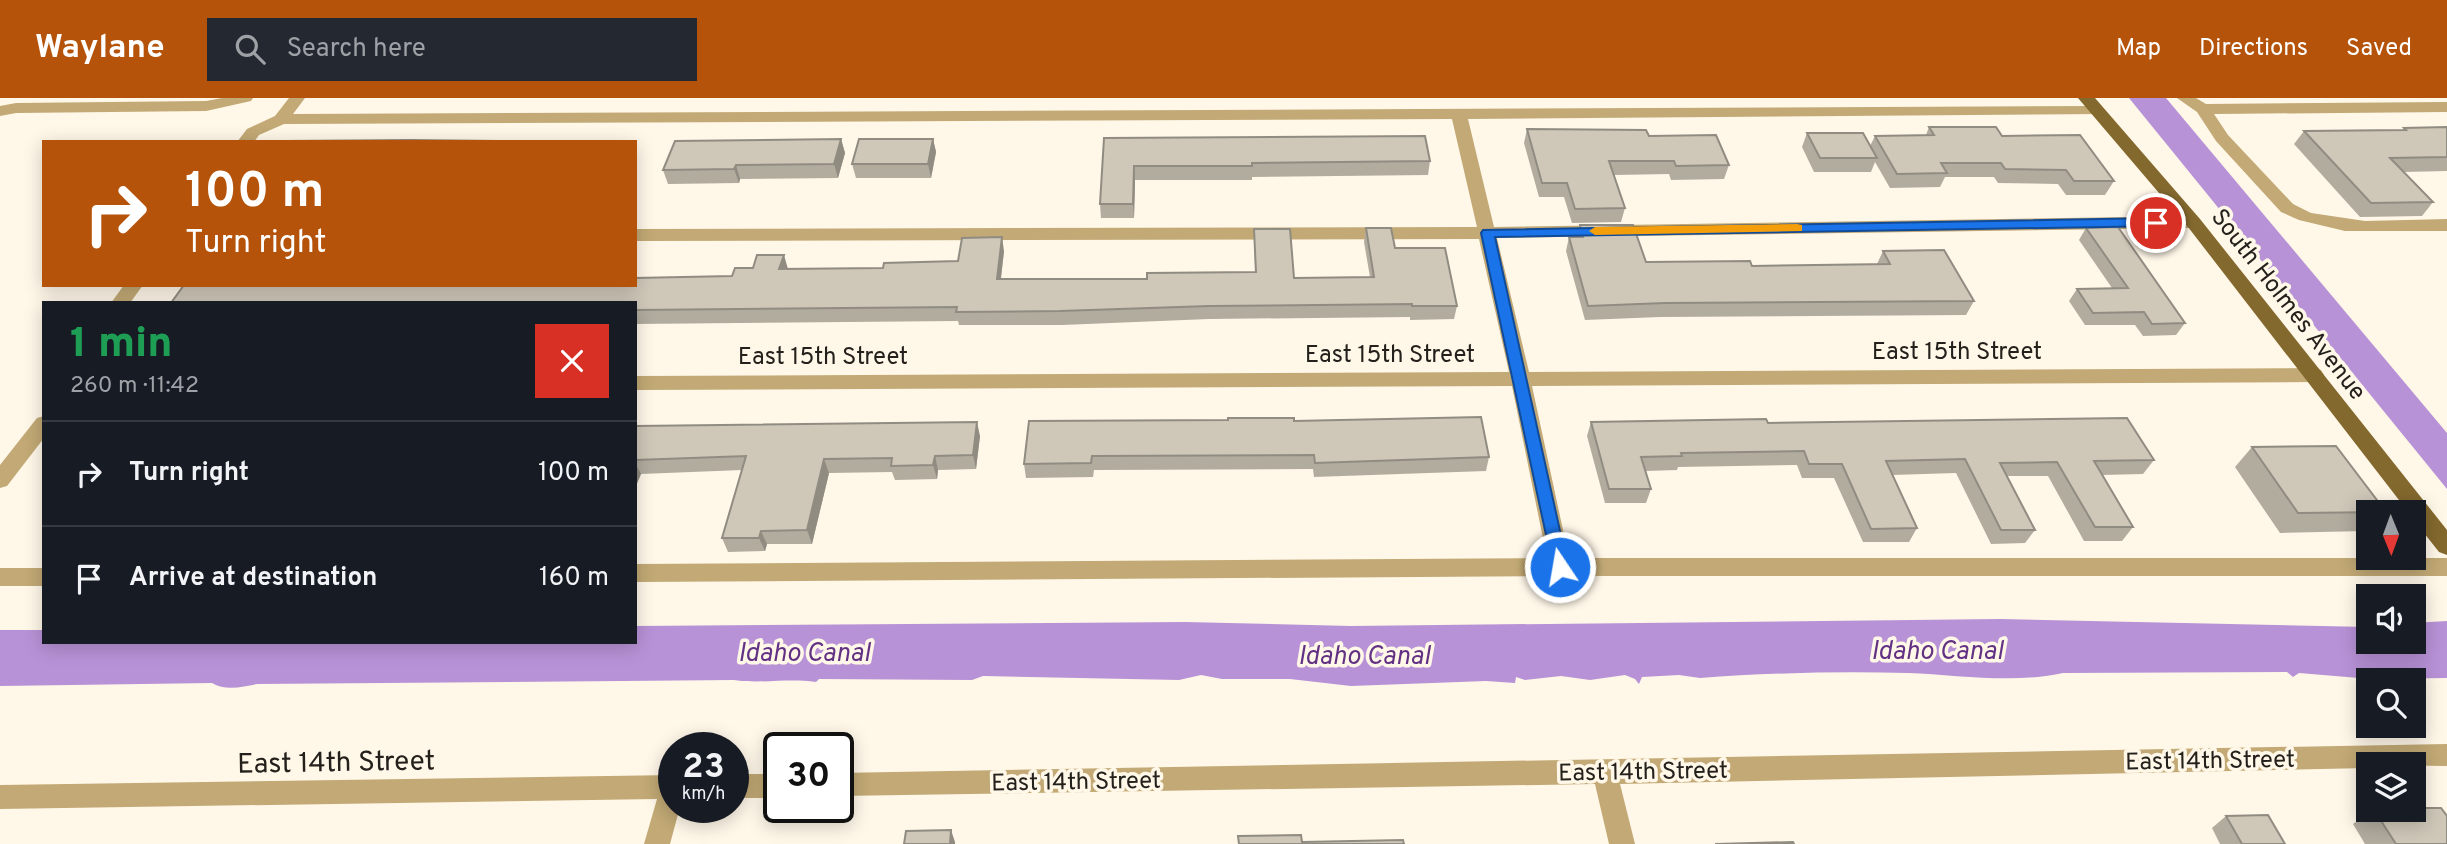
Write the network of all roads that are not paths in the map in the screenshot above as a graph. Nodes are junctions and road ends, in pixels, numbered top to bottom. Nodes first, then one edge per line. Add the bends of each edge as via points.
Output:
1 (245, 98) edge
2 (297, 98) edge
3 (2185, 98) edge
4 (2091, 104) edge
5 (2447, 107) edge
6 (2203, 109) junction
7 (0, 111) edge
8 (1459, 113) junction
9 (281, 118) junction
10 (247, 140) edge
11 (2193, 222) junction
12 (2447, 225) edge
13 (1487, 233) junction
14 (637, 236) edge
15 (132, 287) edge
16 (122, 301) edge
17 (2314, 376) junction
18 (1520, 380) junction
19 (637, 383) edge
20 (42, 426) edge
21 (0, 480) edge
22 (2447, 546) edge
23 (1560, 567) junction
24 (2447, 567) edge
25 (637, 573) edge
26 (42, 577) edge
27 (0, 578) edge
28 (2447, 754) edge
29 (1605, 772) junction
30 (854, 785) edge
31 (658, 787) edge
32 (0, 797) edge
33 (663, 823) edge
34 (657, 844) edge
35 (1622, 844) edge

1 - 7 street via 206,106
2 - 9 street
3 - 6 street
4 - 8 street
4 - 11 main road, South Holmes Avenue
5 - 6 street
6 - 12 street via 2232,148 2287,208 2300,215 2339,226
8 - 9 street
8 - 13 street
9 - 10 street
11 - 13 street
11 - 17 main road, South Holmes Avenue
13 - 14 street
13 - 18 street
15 - 16 street
17 - 18 street, East 15th Street
17 - 22 main road, South Holmes Avenue
18 - 19 street, East 15th Street
18 - 23 street
20 - 21 street
23 - 24 street
23 - 25 street
26 - 27 street
28 - 29 street, East 14th Street
29 - 30 street, East 14th Street
29 - 35 street
31 - 32 street, East 14th Street
33 - 34 street

